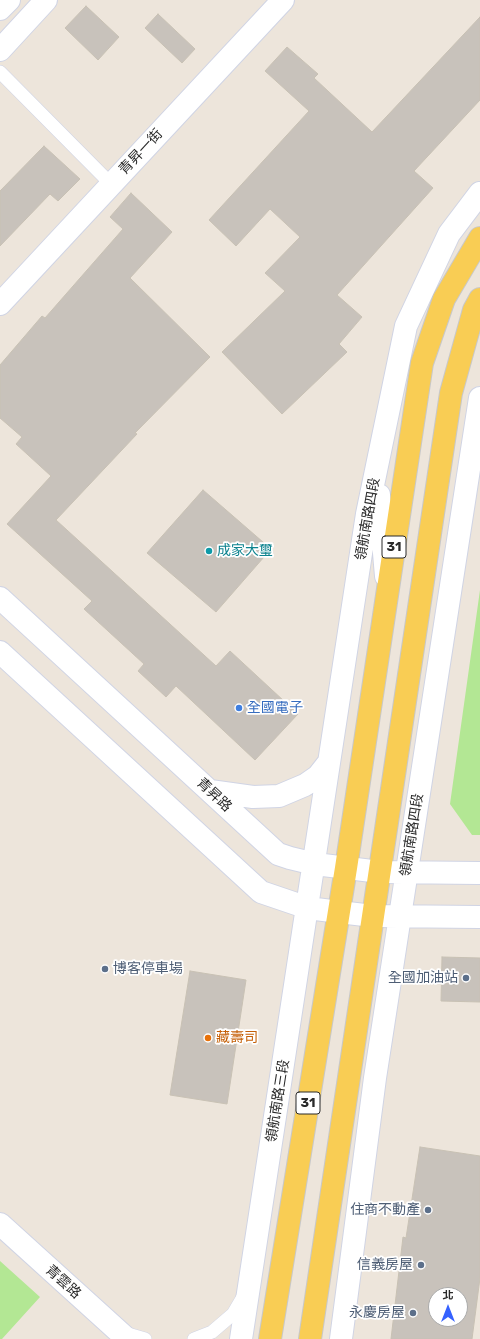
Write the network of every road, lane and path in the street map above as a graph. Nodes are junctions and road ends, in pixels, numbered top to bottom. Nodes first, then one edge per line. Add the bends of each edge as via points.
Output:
1 (9, 0) edge
2 (46, 0) edge
3 (283, 0) edge
4 (0, 9) edge
5 (0, 50) edge
6 (0, 72) edge
7 (111, 184) junction
8 (480, 193) edge
9 (480, 238) edge
10 (480, 299) edge
11 (0, 304) edge
12 (480, 398) edge
13 (377, 467) junction
14 (387, 595) junction
15 (0, 598) edge
16 (0, 652) edge
17 (329, 762) junction
18 (210, 791) junction
19 (315, 864) junction
20 (346, 868) junction
21 (380, 872) junction
22 (406, 872) junction
23 (480, 873) edge
24 (308, 908) junction
25 (339, 912) junction
26 (373, 916) junction
27 (400, 917) junction
28 (480, 917) edge
29 (0, 1224) edge
30 (250, 1285) junction
31 (123, 1335) edge
32 (145, 1339) edge
33 (194, 1339) edge
34 (241, 1339) edge
35 (270, 1339) edge
36 (310, 1339) edge
37 (341, 1339) edge

1 - 4 street
2 - 5 street
3 - 7 street, 青昇一街
6 - 7 lane
7 - 11 street, 青昇一街
8 - 13 street, 領航南路四段 / 31 via 449,234 406,326
9 - 14 main road, 領航南路四段 / 31 via 444,299 422,363
10 - 21 main road, 領航南路四段 / 31 via 474,310 451,393
12 - 22 street, 領航南路四段
13 - 14 street
13 - 17 street, 領航南路四段 / 31 via 367,514
14 - 20 main road, 領航南路四段 / 31
15 - 18 street, 青昇路
16 - 24 street via 261,892
17 - 18 street via 318,776 305,785 279,796
17 - 19 street, 領航南路四段 / 31
18 - 19 street, 青昇路 via 278,854
19 - 20 street, 青昇路
19 - 24 street, 領航南路三段 / 31
20 - 21 street, 青昇路
20 - 25 main road, 31
21 - 22 street, 青昇路
21 - 26 main road, 31
22 - 23 street, 青昇路
22 - 27 street, 領航南路四段
24 - 25 street
24 - 30 street, 領航南路三段 / 31
25 - 26 street
25 - 35 main road, 31
26 - 27 street
26 - 36 main road, 31
27 - 28 street
27 - 37 street via 375,1078
29 - 31 street, 青雲路
30 - 33 lane via 233,1314 212,1332
30 - 34 street, 領航南路三段 / 31
31 - 32 lane

